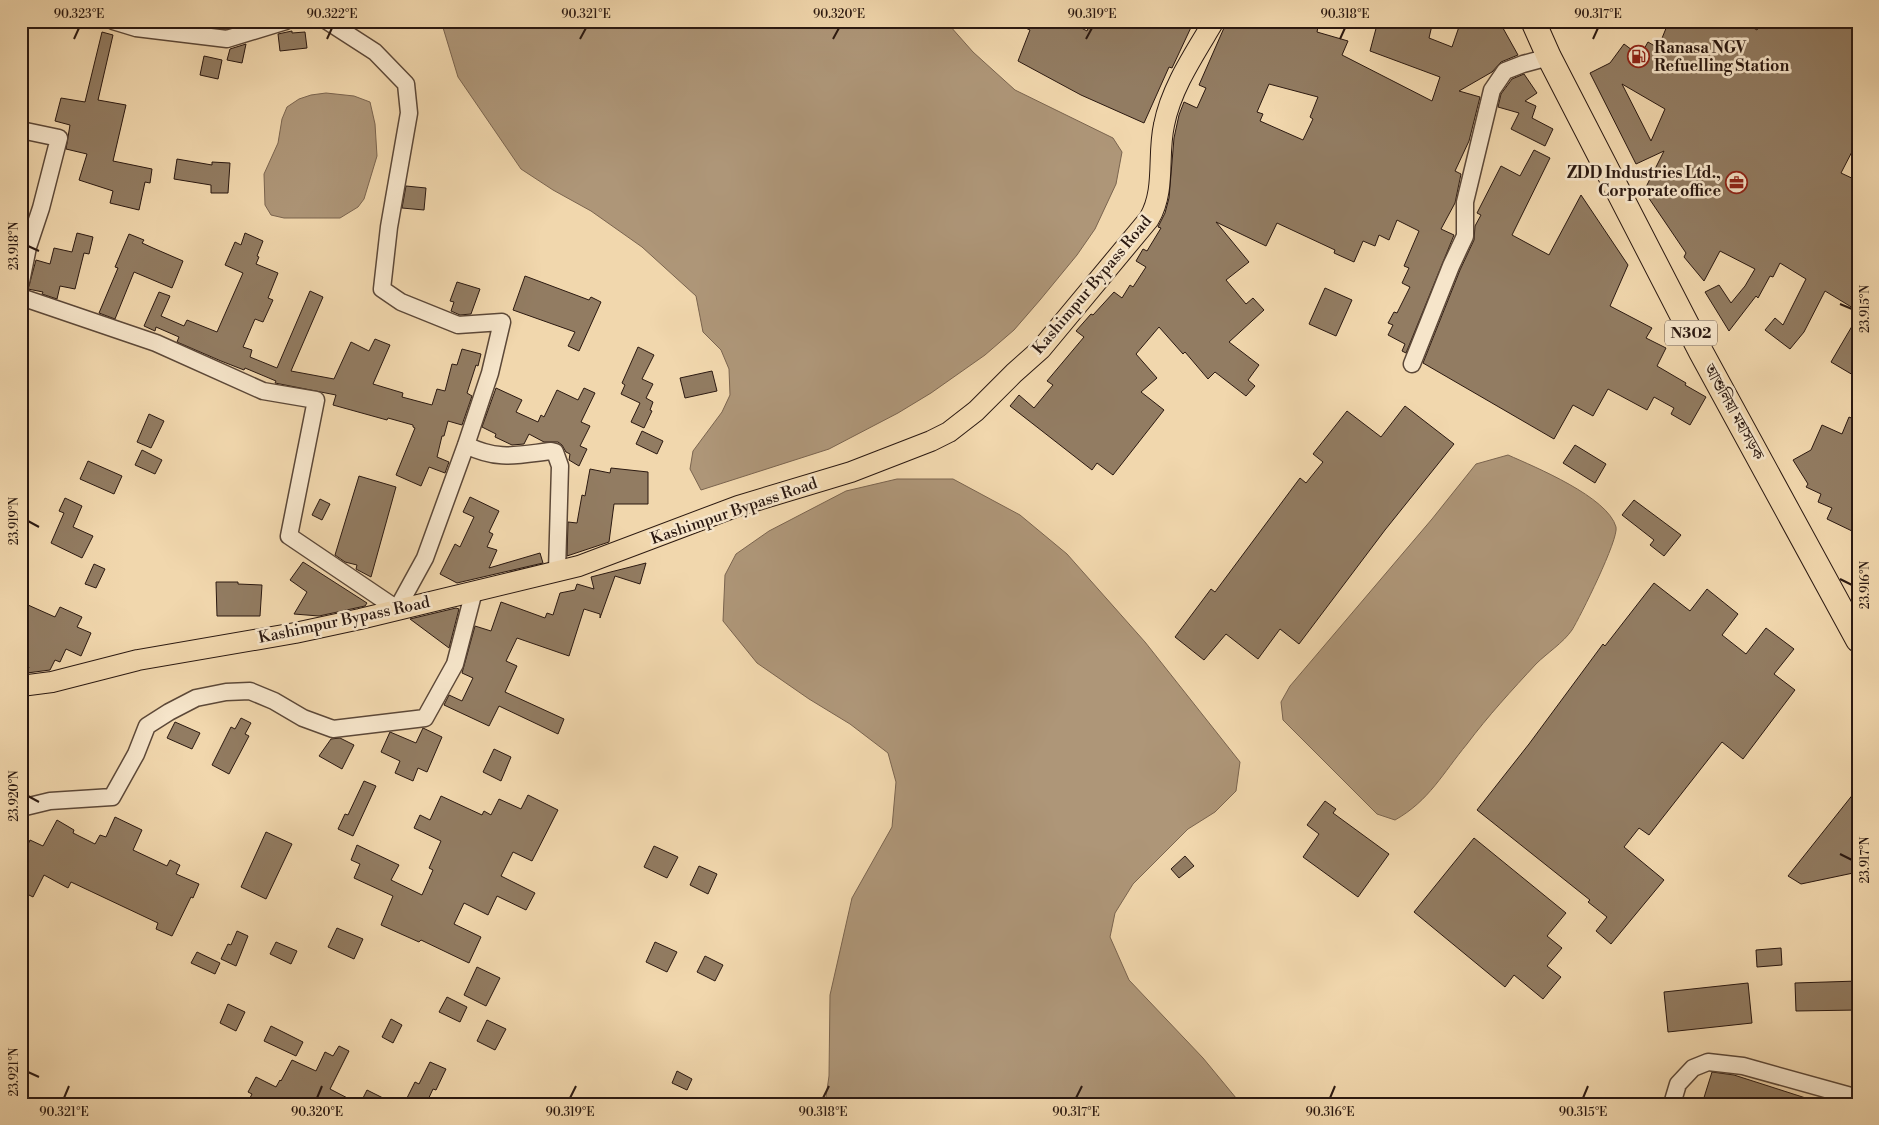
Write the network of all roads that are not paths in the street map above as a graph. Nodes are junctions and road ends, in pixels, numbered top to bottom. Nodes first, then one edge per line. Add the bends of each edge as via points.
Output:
1 (113, 21) edge
2 (286, 21) edge
3 (327, 21) edge
4 (1214, 21) edge
5 (1533, 21) edge
6 (1549, 57) junction
7 (21, 130) edge
8 (21, 282) edge
9 (21, 297) edge
10 (1412, 364) dead end
11 (466, 446) junction
12 (558, 571) junction
13 (474, 591) junction
14 (396, 609) junction
15 (1858, 640) edge
16 (21, 686) edge
17 (21, 808) edge
18 (1858, 1098) edge
19 (1672, 1104) edge

1 - 2 street via 136,28 227,39
3 - 11 street via 375,52 406,84 409,113 382,289 401,302 458,325 502,322 490,373
4 - 12 main road, Kashimpur Bypass Road via 1171,99 1163,126 1159,195 1149,219 1041,349 976,411 949,432 851,472 738,506
5 - 6 highway, আশুলিয়া মহাসড়ক / N302
6 - 10 street via 1505,71 1492,90 1465,202 1465,236
6 - 15 highway, আশুলিয়া মহাসড়ক / N302 via 1701,352
7 - 8 street via 59,138
9 - 14 street via 156,343 263,392 316,400 289,536
11 - 12 street via 496,456 555,452 560,466
11 - 14 street via 425,558
12 - 13 main road, Kashimpur Bypass Road
13 - 14 main road, Kashimpur Bypass Road
13 - 17 street via 455,664 425,718 333,729 250,691 196,698 147,726 136,754 112,797 50,801
14 - 16 main road, Kashimpur Bypass Road via 295,633 138,660 52,682
18 - 19 street via 1743,1066 1708,1062 1693,1068 1678,1084

